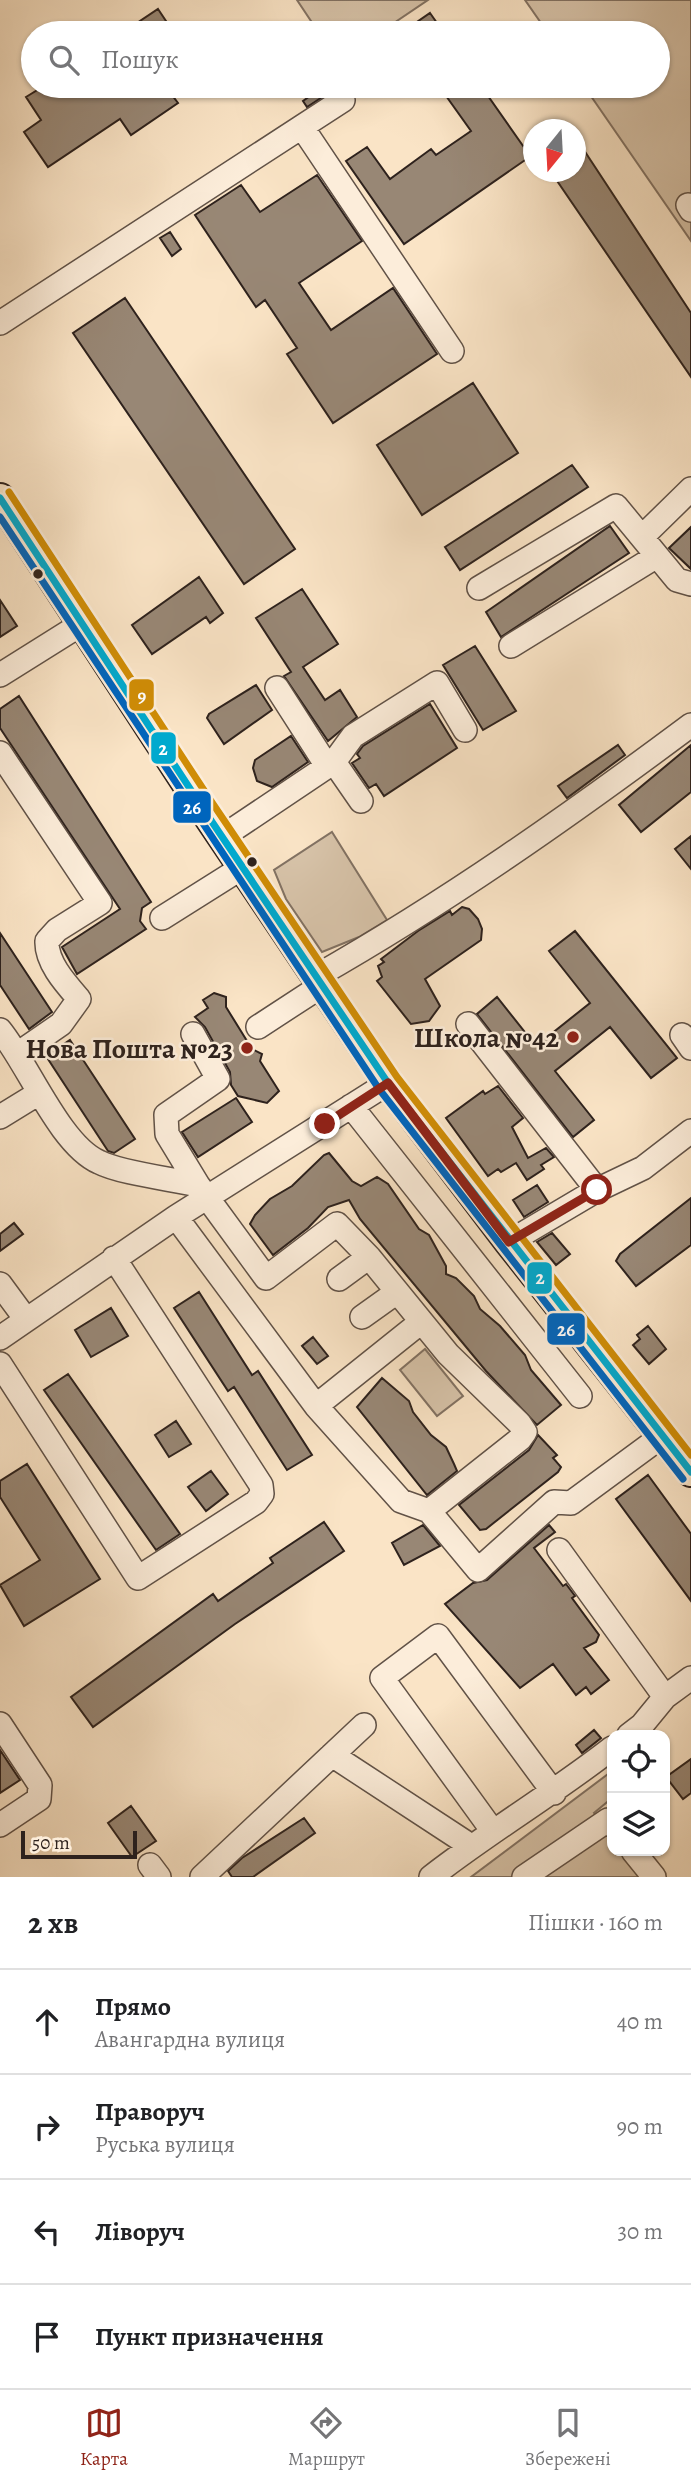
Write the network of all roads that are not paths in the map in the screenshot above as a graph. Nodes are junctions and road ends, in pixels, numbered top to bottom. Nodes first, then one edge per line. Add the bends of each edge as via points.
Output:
1 (343, 100) dead end
2 (302, 127) junction
3 (0, 323) edge
4 (452, 351) dead end
5 (691, 489) edge
6 (0, 498) edge
7 (642, 537) junction
8 (657, 556) junction
9 (691, 584) edge
10 (479, 588) dead end
11 (83, 623) junction
12 (511, 646) dead end
13 (0, 674) edge
14 (277, 688) dead end
15 (691, 725) edge
16 (465, 730) dead end
17 (0, 753) edge
18 (330, 764) junction
19 (361, 801) dead end
20 (222, 837) junction
21 (243, 867) junction
22 (162, 918) dead end
23 (318, 981) junction
24 (468, 1024) dead end
25 (258, 1027) dead end
26 (0, 1030) edge
27 (193, 1034) dead end
28 (19, 1053) junction
29 (388, 1083) junction
30 (39, 1093) junction
31 (351, 1106) junction
32 (0, 1117) edge
33 (691, 1131) edge
34 (597, 1190) junction
35 (203, 1192) junction
36 (176, 1217) junction
37 (509, 1242) junction
38 (369, 1257) junction
39 (114, 1258) junction
40 (339, 1279) dead end
41 (2, 1290) edge
42 (397, 1292) junction
43 (362, 1317) dead end
44 (25, 1318) junction
45 (421, 1322) junction
46 (0, 1338) edge
47 (0, 1364) edge
48 (580, 1396) dead end
49 (316, 1406) junction
50 (662, 1436) junction
51 (691, 1471) edge
52 (429, 1511) junction
53 (559, 1550) dead end
54 (691, 1678) edge
55 (665, 1697) junction
56 (0, 1724) edge
57 (364, 1725) dead end
58 (636, 1730) edge
59 (607, 1752) edge
60 (332, 1755) junction
61 (554, 1793) junction
62 (607, 1821) edge
63 (0, 1825) edge
64 (492, 1830) junction
65 (471, 1846) junction
66 (636, 1856) edge
67 (648, 1875) edge
68 (202, 1877) edge
69 (431, 1877) edge
70 (524, 1877) edge

1 - 2 street
2 - 3 street
2 - 4 street
5 - 7 street
6 - 11 main road
7 - 8 street
7 - 10 street via 617,506
8 - 9 street via 677,580
8 - 12 street
11 - 13 street
11 - 20 main road
14 - 18 street
15 - 23 street via 533,842
16 - 18 street via 437,683 353,736
17 - 28 street via 100,903 47,941 46,952 79,999 61,1024
18 - 19 street
18 - 20 street
20 - 21 main road
21 - 22 street
21 - 23 main road
23 - 25 street
23 - 29 main road
24 - 34 street
26 - 28 street
27 - 35 street via 218,1079 166,1115 167,1134
28 - 30 street
29 - 31 street
29 - 37 main road
30 - 32 street
30 - 35 street via 79,1148 99,1163
31 - 35 street
31 - 48 street
33 - 34 street via 643,1168
34 - 37 street
35 - 36 street
35 - 38 street via 266,1278 337,1224
36 - 39 street
36 - 49 street
37 - 50 main road
38 - 40 street
38 - 42 street
39 - 44 street
39 - 47 street via 261,1485 256,1502 138,1578
41 - 44 street
42 - 43 street
42 - 45 street
44 - 46 street
45 - 49 street
45 - 52 street via 525,1432
49 - 52 street via 401,1501
50 - 51 main road
50 - 52 street via 571,1503 554,1502 478,1570
53 - 55 street
54 - 55 street
55 - 58 street
56 - 63 street via 40,1785 39,1798
57 - 60 street
59 - 61 street
60 - 65 street
60 - 68 street
61 - 64 street
61 - 64 street via 438,1636 382,1678
62 - 70 street
64 - 65 street
65 - 69 street
66 - 67 street

